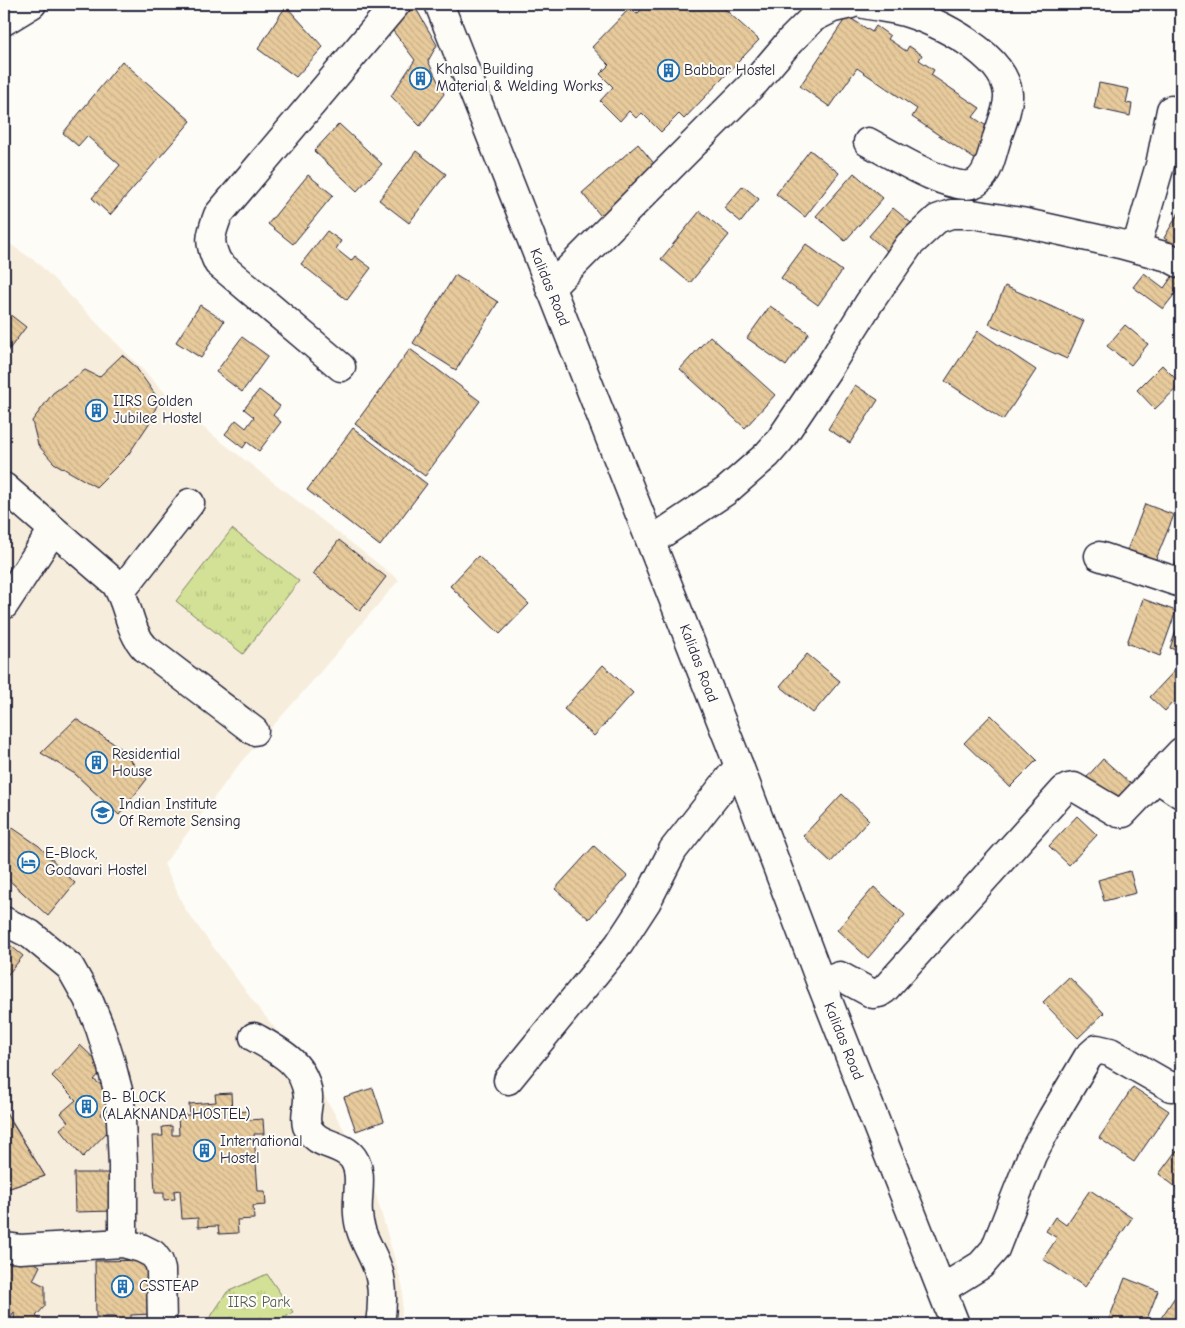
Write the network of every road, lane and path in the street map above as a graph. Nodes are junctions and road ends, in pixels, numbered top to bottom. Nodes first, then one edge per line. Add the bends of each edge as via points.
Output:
1 (32, 4) edge
2 (396, 4) edge
3 (439, 4) edge
4 (851, 4) edge
5 (864, 4) edge
6 (4, 21) edge
7 (1171, 110) dead end
8 (868, 142) dead end
9 (1136, 248) junction
10 (1181, 264) edge
11 (550, 288) junction
12 (341, 367) dead end
13 (4, 487) edge
14 (190, 503) dead end
15 (53, 530) junction
16 (651, 541) junction
17 (1099, 556) dead end
18 (1181, 583) edge
19 (121, 591) junction
20 (4, 605) edge
21 (254, 731) dead end
22 (1181, 752) edge
23 (739, 766) junction
24 (1157, 778) junction
25 (1181, 794) edge
26 (4, 921) edge
27 (821, 983) junction
28 (254, 1037) dead end
29 (508, 1080) dead end
30 (1181, 1085) edge
31 (123, 1243) junction
32 (4, 1247) edge
33 (942, 1289) junction
34 (162, 1324) edge
35 (380, 1324) edge
36 (955, 1324) edge

1 - 6 street
2 - 12 street via 218,215 212,231 211,248 218,263
3 - 11 street, Kalidas Road
4 - 11 street via 833,8 814,18 756,81
5 - 8 street via 905,12 936,24 972,44 992,62 1003,78 1008,94 987,168 982,178 972,184 961,185 933,176
7 - 9 street via 1160,165
9 - 10 street
9 - 16 street via 972,214 951,214 937,219 909,245 869,302 828,370 767,455 726,491
11 - 16 street, Kalidas Road
13 - 15 street
14 - 19 street
15 - 19 street via 106,574
15 - 20 street
16 - 23 street, Kalidas Road
17 - 18 street
19 - 21 street via 135,633 145,648
22 - 24 street
23 - 27 street, Kalidas Road
23 - 29 street via 673,850 647,901 619,944
24 - 25 street
24 - 27 street via 1123,813 1074,787 1064,790 879,993 873,994 840,976
26 - 31 street via 30,934 70,967 100,1028 120,1098 124,1164
27 - 33 street, Kalidas Road
28 - 35 street via 295,1064 306,1082 307,1125 324,1143 348,1152 357,1166 361,1230 377,1265 383,1292
30 - 33 street via 1170,1087 1110,1052 1097,1049 1093,1052 1032,1155 995,1249 982,1265
31 - 32 street via 20,1249
31 - 34 street via 154,1254 159,1262
33 - 36 street, Kalidas Road

